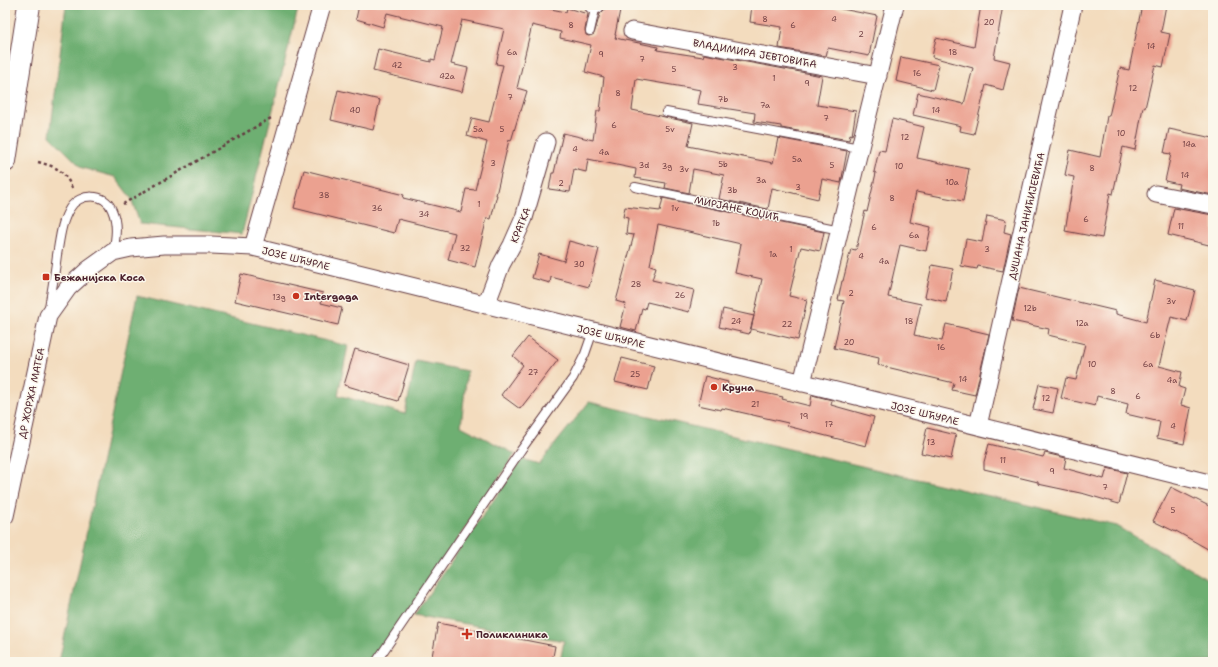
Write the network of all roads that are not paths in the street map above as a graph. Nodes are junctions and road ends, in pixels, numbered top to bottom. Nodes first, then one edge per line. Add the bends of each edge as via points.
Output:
1 (29, 5) edge
2 (322, 5) edge
3 (595, 5) edge
4 (895, 5) edge
5 (1073, 5) edge
6 (590, 31) dead end
7 (632, 31) dead end
8 (878, 76) junction
9 (666, 112) dead end
10 (546, 142) dead end
11 (860, 148) junction
12 (5, 161) edge
13 (635, 187) dead end
14 (1156, 194) dead end
15 (1213, 205) edge
16 (840, 230) junction
17 (253, 247) junction
18 (113, 252) junction
19 (486, 305) junction
20 (48, 316) junction
21 (593, 331) junction
22 (802, 383) junction
23 (978, 426) junction
24 (1213, 484) edge
25 (5, 516) edge
26 (376, 662) edge

1 - 12 highway
2 - 17 street, ЈОЗЕ ШЋУРЛЕ
3 - 6 lane
4 - 8 street
5 - 23 street, ДУШАНА ЈАНИЋИЈЕВИЋА
7 - 8 street, ВЛАДИМИРА ЈЕВТОВИЋА
8 - 11 street
9 - 11 lane
10 - 19 street, КРАТКА via 524,218 501,264
11 - 16 street
13 - 16 lane, МИРЈАНЕ КОЏИЋ
14 - 15 street
16 - 22 street
17 - 18 street via 164,245
17 - 19 street, ЈОЗЕ ШЋУРЛЕ
18 - 20 street via 68,288
18 - 20 lane via 116,230 112,210 102,199 95,196 80,198 70,208 62,226
19 - 21 street, ЈОЗЕ ШЋУРЛЕ
20 - 25 street, ДР ЖОРЖА МАТЕА
21 - 22 street, ЈОЗЕ ШЋУРЛЕ
21 - 26 lane via 573,378
22 - 23 street, ЈОЗЕ ШЋУРЛЕ
23 - 24 street, ЈОЗЕ ШЋУРЛЕ

